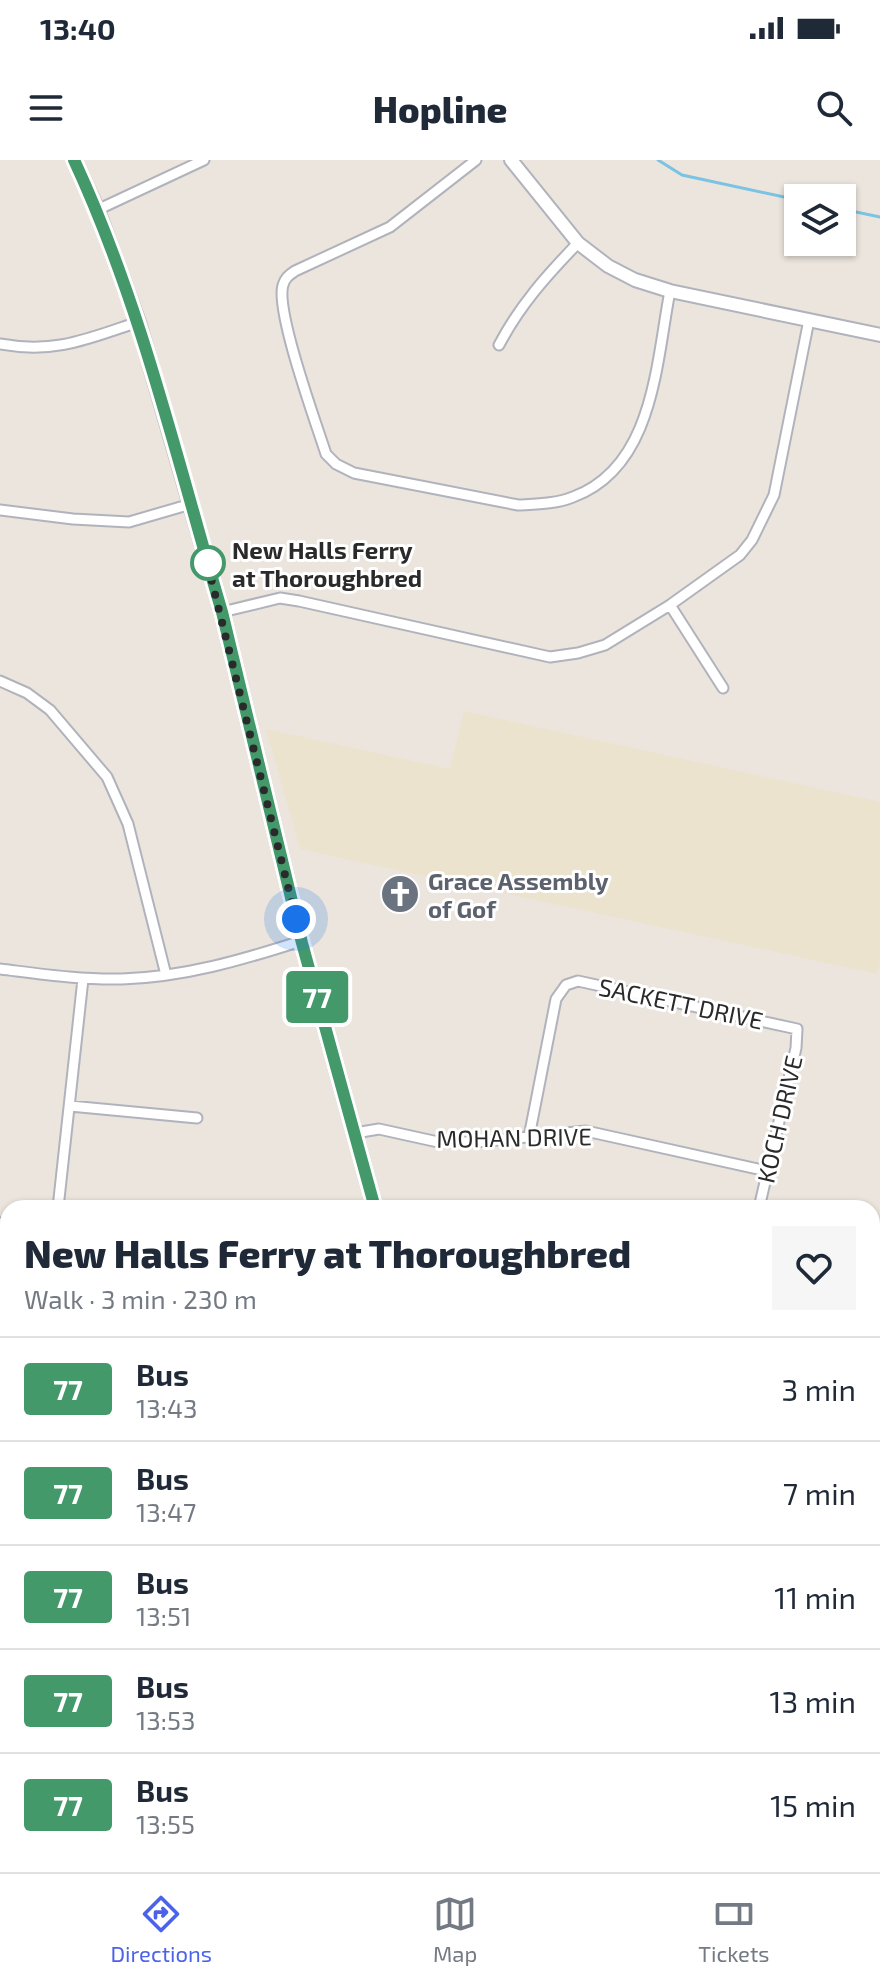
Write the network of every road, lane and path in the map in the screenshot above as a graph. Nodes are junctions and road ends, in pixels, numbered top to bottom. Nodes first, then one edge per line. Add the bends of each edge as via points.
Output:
1 (74, 160) edge
2 (204, 160) edge
3 (476, 160) edge
4 (511, 160) edge
5 (97, 210) junction
6 (578, 243) junction
7 (670, 291) junction
8 (809, 320) junction
9 (138, 322) junction
10 (880, 335) edge
11 (0, 344) edge
12 (499, 345) dead end
13 (191, 504) junction
14 (0, 510) edge
15 (670, 605) junction
16 (222, 612) junction
17 (0, 681) edge
18 (723, 688) dead end
19 (301, 941) junction
20 (0, 969) edge
21 (166, 975) junction
22 (83, 979) junction
23 (797, 1029) joint
24 (70, 1106) junction
25 (197, 1118) dead end
26 (355, 1133) junction
27 (529, 1137) junction
28 (767, 1171) junction
29 (59, 1200) edge
30 (373, 1200) edge
31 (761, 1200) edge

1 - 5 main road
2 - 5 street
3 - 7 street via 390,227 287,276 281,296 285,320 326,454 336,464 354,473 518,505 572,497 614,470 638,436
4 - 6 street
5 - 9 main road
6 - 7 street via 608,266
6 - 12 street via 537,285
7 - 8 street
8 - 10 street
8 - 15 street via 774,495 763,521 740,555
9 - 11 street via 64,346
9 - 13 main road
13 - 14 street via 129,522
13 - 16 main road
15 - 16 street via 605,645 550,657 290,599
15 - 18 street
16 - 19 main road
17 - 21 street via 50,710 107,777 128,824
19 - 21 street via 232,963
19 - 26 main road
20 - 22 street
21 - 22 street
22 - 24 street
23 - 27 street, SACKETT DRIVE via 578,981 566,985 556,999
23 - 28 street, KOCH DRIVE
24 - 25 street
24 - 29 street
26 - 27 street, MOHAN DRIVE via 379,1129 438,1142
26 - 30 main road
27 - 28 street, MOHAN DRIVE via 586,1131
28 - 31 street, KOCH DRIVE

